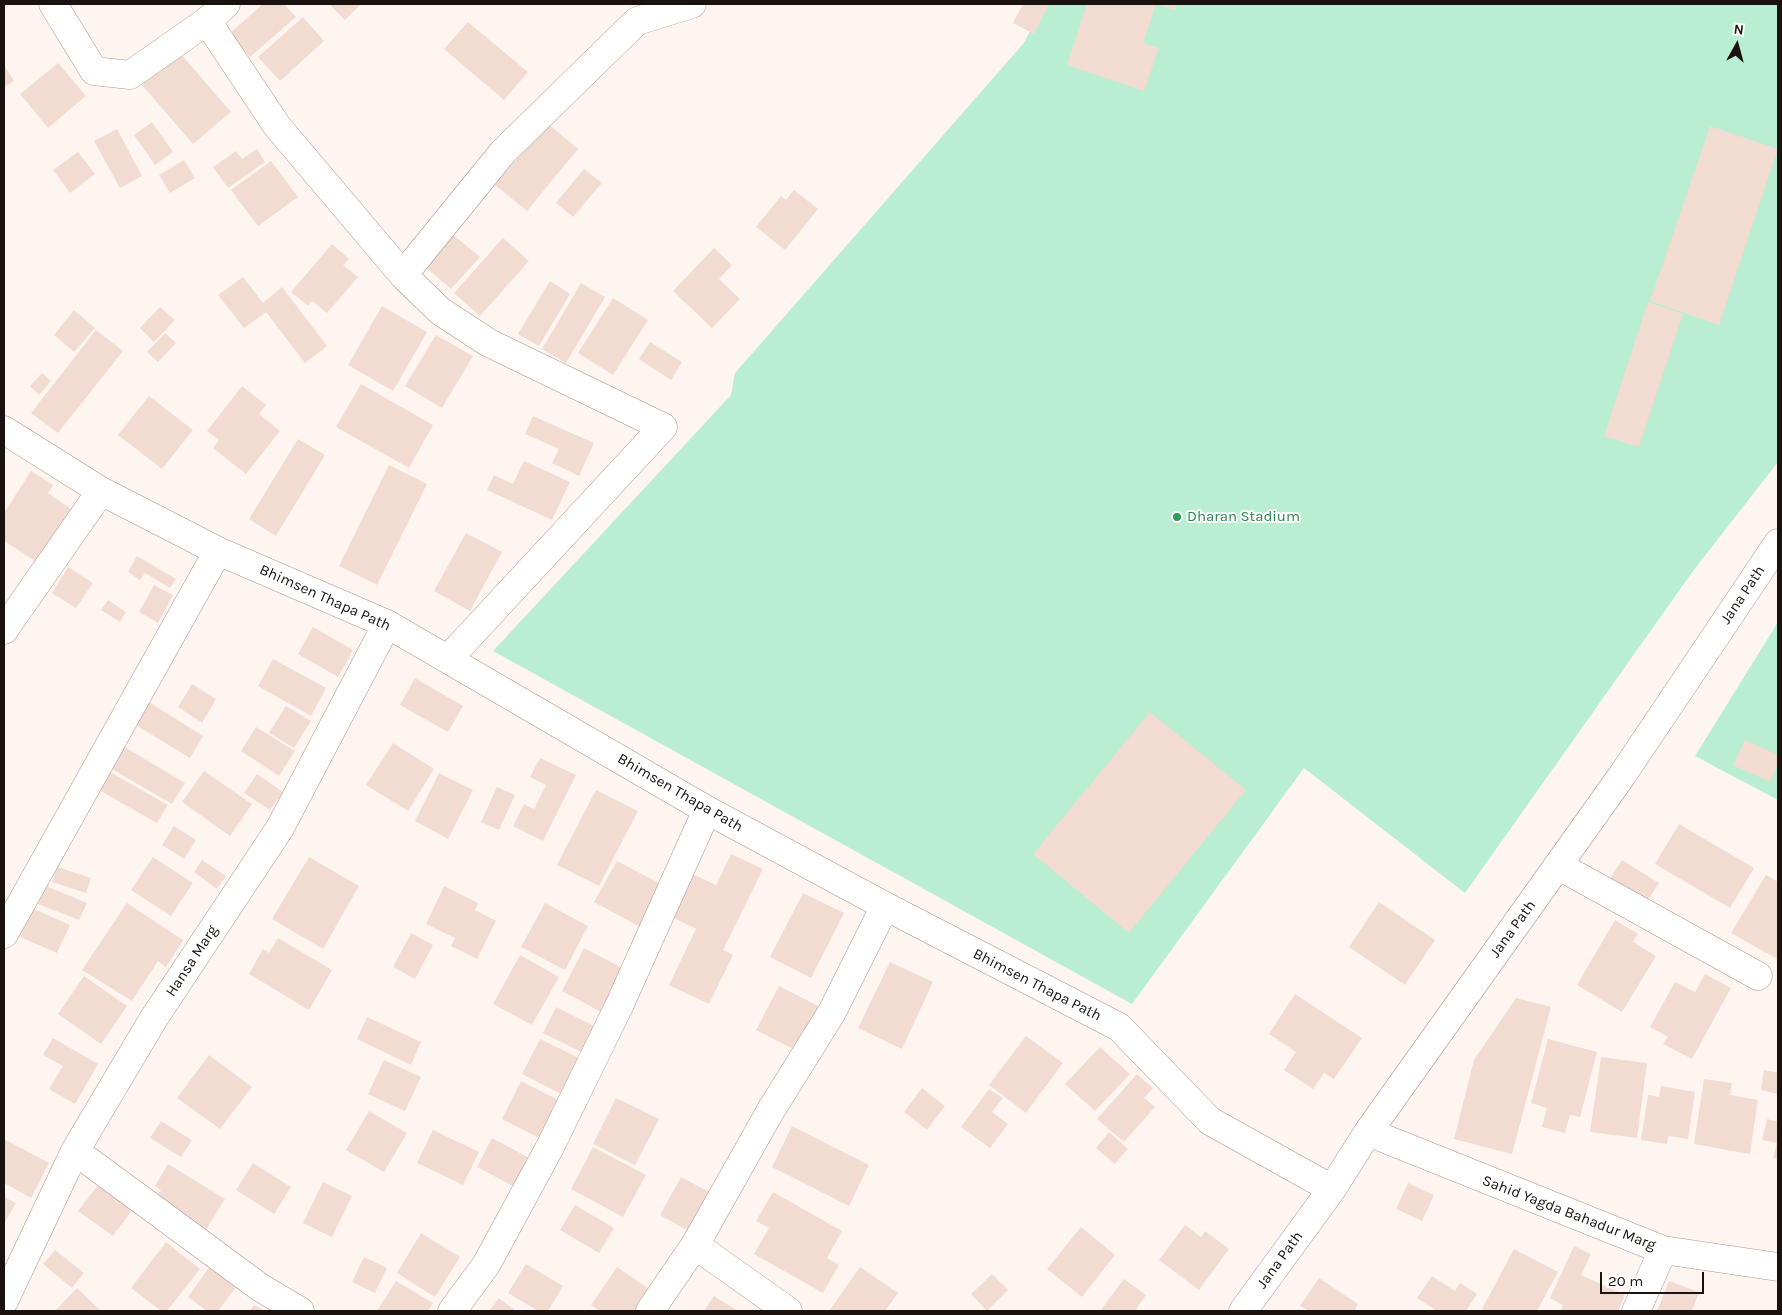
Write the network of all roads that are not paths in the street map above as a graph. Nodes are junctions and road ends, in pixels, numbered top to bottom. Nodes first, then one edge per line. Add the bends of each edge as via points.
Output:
1 (53, 4) edge
2 (692, 4) edge
3 (216, 13) edge
4 (403, 275) junction
5 (4, 430) edge
6 (101, 491) junction
7 (1778, 543) edge
8 (218, 551) junction
9 (387, 624) junction
10 (4, 630) edge
11 (448, 659) junction
12 (707, 810) junction
13 (1558, 866) junction
14 (885, 906) junction
15 (4, 934) edge
16 (1758, 976) dead end
17 (1368, 1132) junction
18 (75, 1151) junction
19 (1332, 1189) junction
20 (695, 1245) junction
21 (1663, 1250) junction
22 (1778, 1267) edge
23 (4, 1301) edge
24 (300, 1311) edge
25 (452, 1311) edge
26 (650, 1311) edge
27 (788, 1311) edge
28 (1243, 1311) edge
29 (1636, 1311) edge

1 - 3 street via 94,71 130,75
2 - 4 street via 637,21 503,152
3 - 4 street via 277,126
4 - 11 street via 440,311 489,343 662,427
5 - 6 street, Bhimsen Thapa Path
6 - 8 street, Bhimsen Thapa Path
6 - 10 street
7 - 13 street, Jana Path
8 - 9 street, Bhimsen Thapa Path
8 - 15 street
9 - 11 street, Bhimsen Thapa Path
9 - 18 street, Hansa Marg via 280,828 154,1018
11 - 12 street, Bhimsen Thapa Path
12 - 14 street, Bhimsen Thapa Path
12 - 25 street via 550,1147 486,1265
13 - 16 street
13 - 17 street, Jana Path
14 - 19 street, Bhimsen Thapa Path via 1119,1027 1210,1121
14 - 20 street via 832,1012 771,1110
17 - 19 street, Jana Path
17 - 21 street, Sahid Yagda Bahadur Marg
18 - 23 street, Hansa Marg
18 - 24 street via 261,1288
19 - 28 street, Jana Path
20 - 26 street
20 - 27 street
21 - 22 street, Sahid Yagda Bahadur Marg
21 - 29 street

